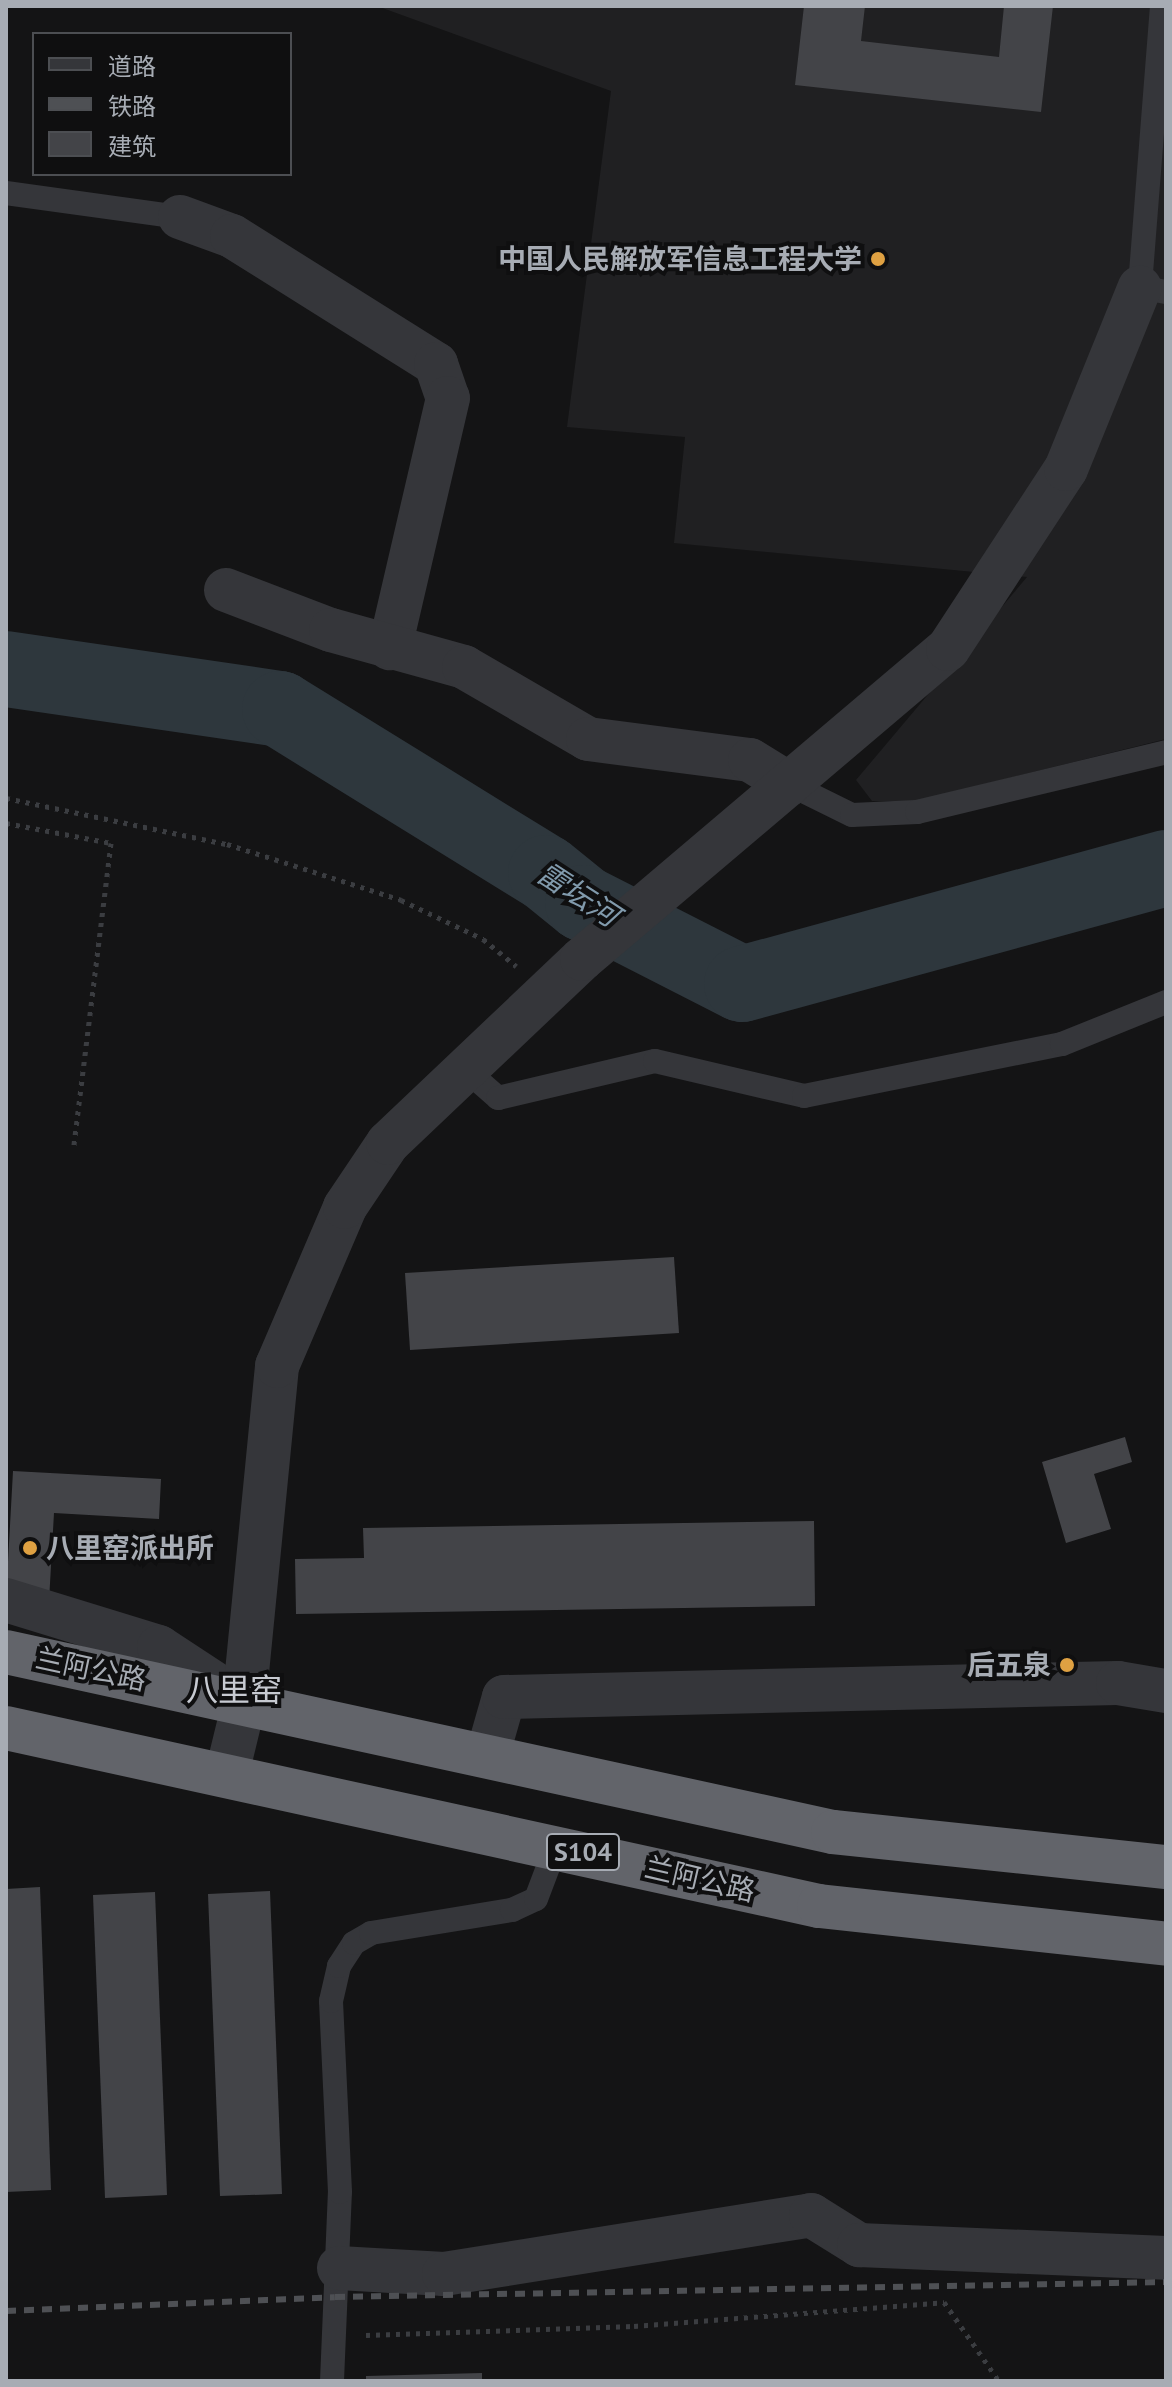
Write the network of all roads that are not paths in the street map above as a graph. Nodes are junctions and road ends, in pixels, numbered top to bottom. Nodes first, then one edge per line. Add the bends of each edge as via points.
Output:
1 (1162, 6) edge
2 (6, 193) edge
3 (180, 217) joint
4 (1153, 290) edge
5 (226, 590) dead end
6 (390, 648) junction
7 (1166, 752) edge
8 (789, 784) junction
9 (1166, 1002) edge
10 (465, 1069) junction
11 (6, 1600) edge
12 (6, 1652) edge
13 (1166, 1691) edge
14 (244, 1703) junction
15 (6, 1728) edge
16 (488, 1753) junction
17 (227, 1773) junction
18 (556, 1846) junction
19 (1166, 1867) edge
20 (1166, 1944) edge
21 (1166, 2258) edge
22 (339, 2268) junction
23 (332, 2381) edge

1 - 4 lane
2 - 3 lane
3 - 6 street via 232,236 436,364 448,398
4 - 8 street via 1066,469 948,649
5 - 6 street
6 - 8 street via 464,667 588,739 750,760
7 - 8 lane via 917,812 852,815
8 - 10 street via 582,959
9 - 10 lane via 1062,1044 804,1096 655,1061 498,1098
10 - 14 street via 388,1143 345,1207 277,1366
11 - 14 street via 159,1647
12 - 14 highway, 兰阿公路
13 - 16 street via 1118,1683 504,1697
14 - 16 highway, 兰阿公路
14 - 17 street
15 - 17 highway, 兰阿公路 / S104
16 - 19 highway, 兰阿公路 via 833,1832
17 - 18 highway, 兰阿公路 / S104
18 - 20 highway, 兰阿公路 / S104 via 819,1906
18 - 22 lane via 536,1899 498,1913 371,1933 354,1943 339,1966 331,2001
21 - 22 street via 859,2245 811,2215 444,2274
22 - 23 lane

